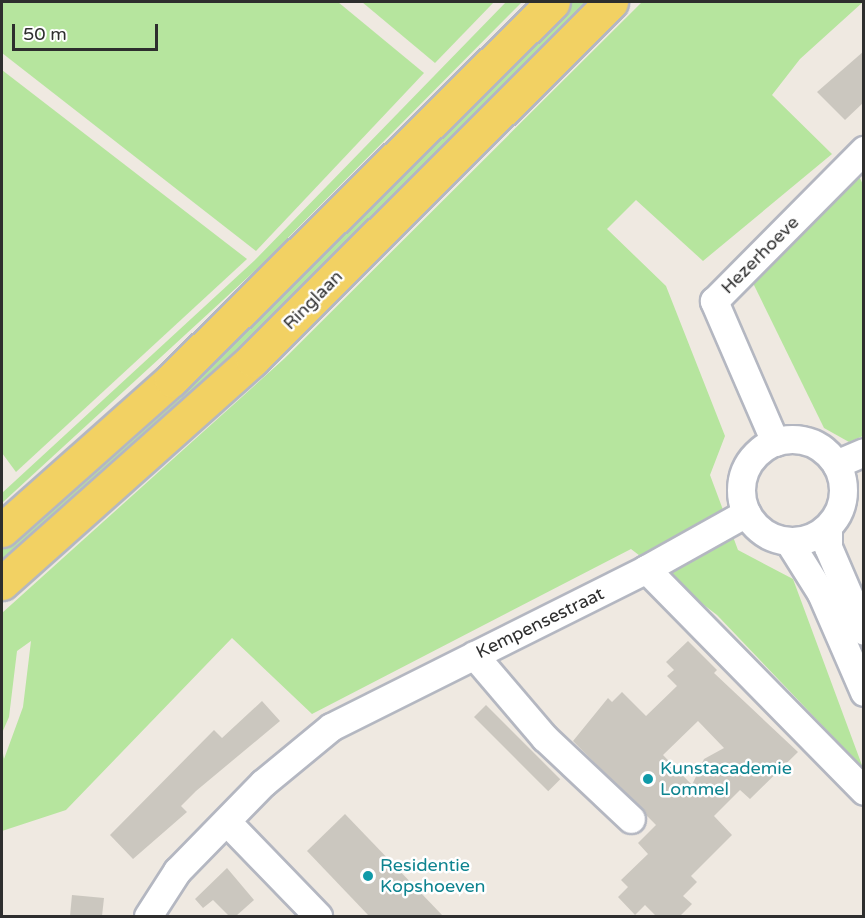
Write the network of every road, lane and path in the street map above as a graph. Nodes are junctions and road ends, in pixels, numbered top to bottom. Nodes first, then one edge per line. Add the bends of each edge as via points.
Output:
1 (553, 2) edge
2 (611, 2) edge
3 (864, 150) edge
4 (774, 442) junction
5 (864, 452) edge
6 (836, 464) junction
7 (746, 513) junction
8 (828, 526) junction
9 (2, 530) edge
10 (789, 542) junction
11 (646, 569) junction
12 (2, 584) edge
13 (854, 629) edge
14 (474, 655) junction
15 (864, 692) edge
16 (864, 791) edge
17 (631, 819) dead end
18 (227, 822) junction
19 (148, 916) edge
20 (318, 916) edge

1 - 9 main road via 171,380
2 - 12 main road, Ringlaan via 252,360
3 - 4 street, Hezerhoeve via 714,302
4 - 6 street via 802,440
4 - 7 street via 745,471
5 - 6 street
6 - 8 street via 843,497
7 - 10 street via 763,533
7 - 11 street, Kempensestraat
8 - 10 street
8 - 13 street via 828,547
10 - 13 street
11 - 14 street, Kempensestraat
11 - 16 street
13 - 15 street
14 - 17 street via 545,738
14 - 18 street, Kempensestraat via 331,728 263,783
18 - 19 street, Kempensestraat via 177,871
18 - 20 street

